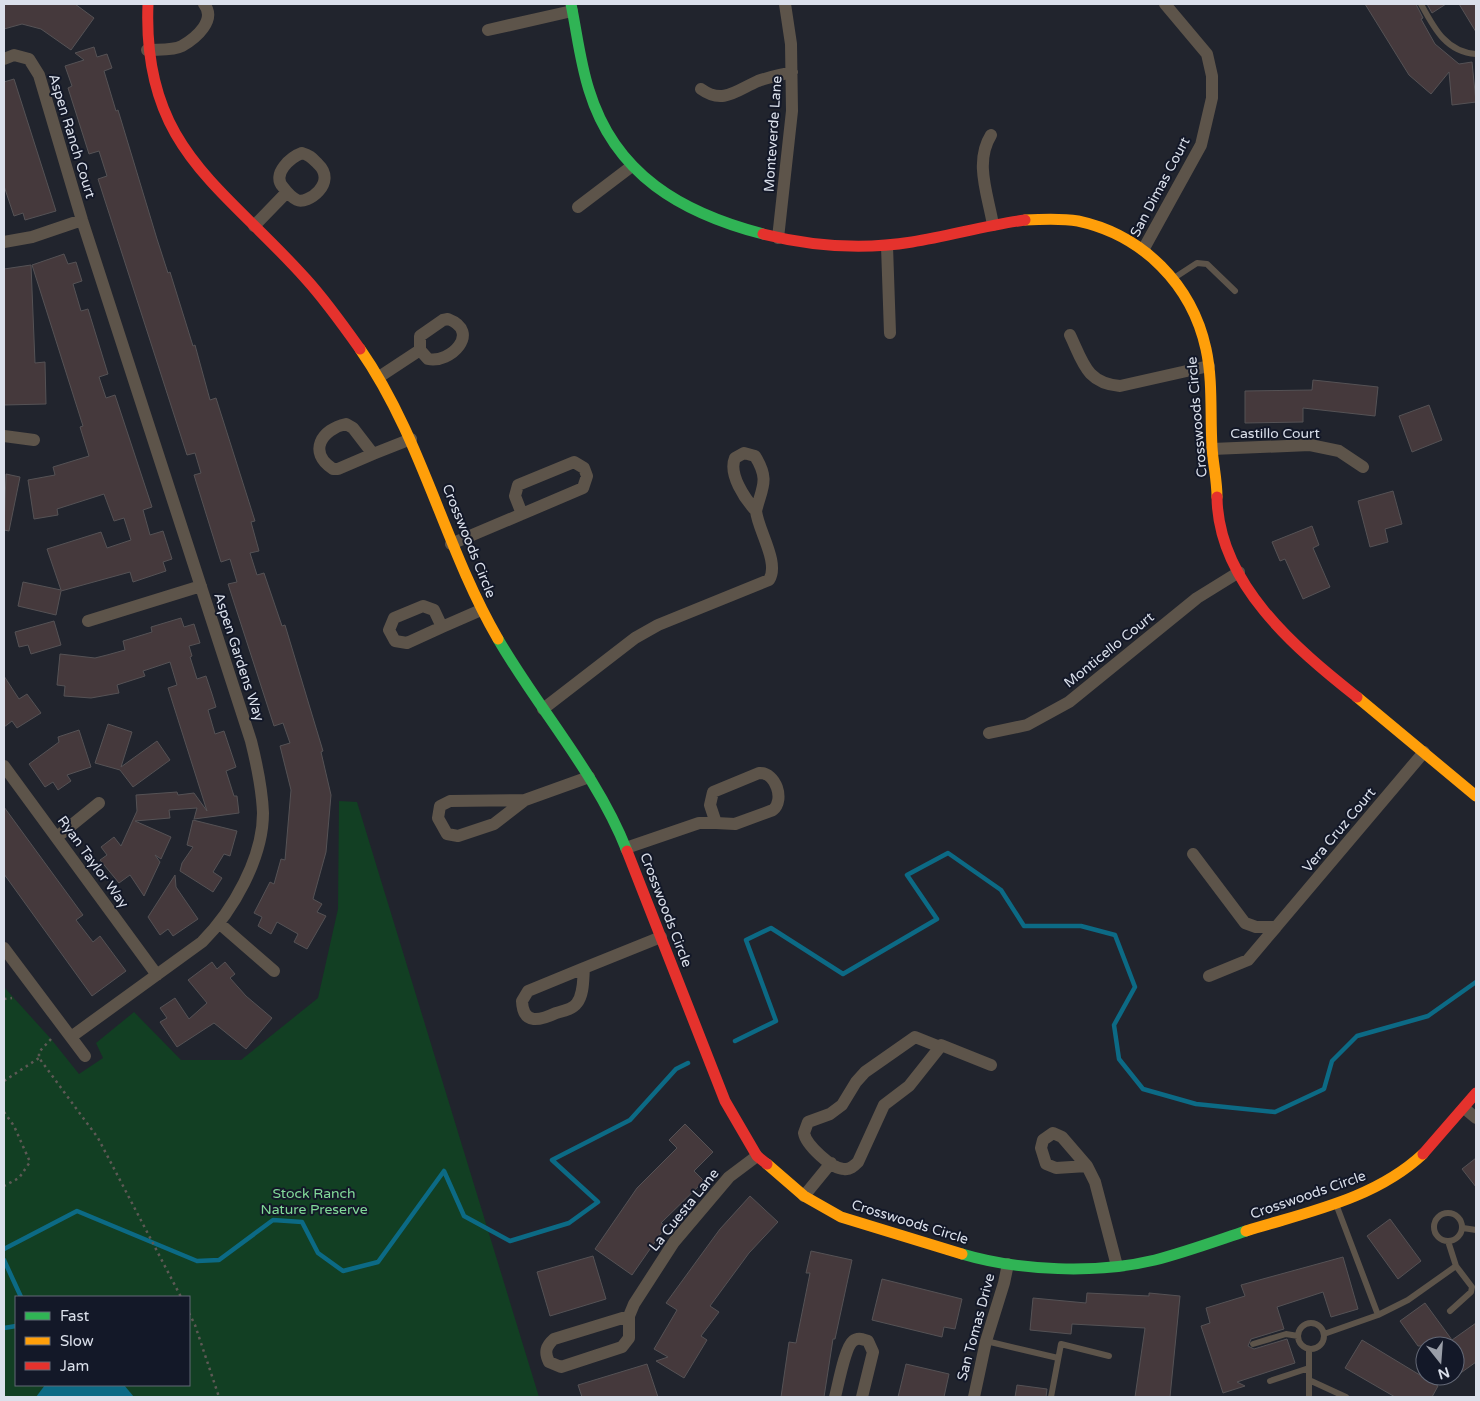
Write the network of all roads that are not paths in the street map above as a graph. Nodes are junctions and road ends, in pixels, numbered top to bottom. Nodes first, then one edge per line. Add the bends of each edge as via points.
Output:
1 (148, 4) edge
2 (204, 4) edge
3 (785, 4) edge
4 (1165, 4) edge
5 (1421, 4) edge
6 (572, 7) edge
7 (488, 30) dead end
8 (147, 50) junction
9 (1476, 54) edge
10 (4, 58) edge
11 (792, 72) junction
12 (701, 89) dead end
13 (992, 135) dead end
14 (632, 166) junction
15 (287, 192) dead end
16 (578, 207) dead end
17 (82, 220) junction
18 (993, 225) junction
19 (254, 226) junction
20 (778, 238) junction
21 (4, 242) edge
22 (887, 246) junction
23 (1143, 250) junction
24 (1173, 279) junction
25 (1235, 291) dead end
26 (890, 333) dead end
27 (1070, 335) dead end
28 (420, 350) dead end
29 (1209, 366) junction
30 (379, 377) junction
31 (4, 436) edge
32 (411, 438) junction
33 (34, 440) dead end
34 (1212, 448) junction
35 (373, 454) dead end
36 (1363, 467) dead end
37 (756, 511) dead end
38 (522, 514) junction
39 (452, 544) junction
40 (1239, 572) junction
41 (201, 586) junction
42 (481, 610) junction
43 (88, 621) dead end
44 (442, 627) dead end
45 (543, 709) junction
46 (989, 733) dead end
47 (1424, 752) junction
48 (4, 766) edge
49 (589, 777) junction
50 (1476, 796) edge
51 (525, 800) junction
52 (99, 803) dead end
53 (716, 823) junction
54 (57, 837) junction
55 (626, 848) junction
56 (1193, 854) dead end
57 (220, 924) junction
58 (1276, 927) junction
59 (661, 937) junction
60 (4, 948) edge
61 (584, 968) junction
62 (274, 971) dead end
63 (157, 975) junction
64 (1209, 976) dead end
65 (71, 1037) junction
66 (940, 1047) junction
67 (85, 1056) dead end
68 (990, 1065) dead end
69 (1476, 1093) edge
70 (1464, 1108) junction
71 (1476, 1118) edge
72 (757, 1156) junction
73 (830, 1163) junction
74 (1087, 1166) dead end
75 (804, 1196) junction
76 (1336, 1203) junction
77 (1463, 1228) junction
78 (1476, 1230) edge
79 (1448, 1242) junction
80 (1008, 1264) junction
81 (1117, 1266) junction
82 (1456, 1266) junction
83 (1450, 1311) dead end
84 (1378, 1315) junction
85 (629, 1316) junction
86 (1324, 1334) junction
87 (1298, 1336) junction
88 (986, 1341) junction
89 (1253, 1344) dead end
90 (1309, 1350) junction
91 (1109, 1356) dead end
92 (1058, 1358) junction
93 (1309, 1368) junction
94 (1270, 1380) dead end
95 (1309, 1380) junction
96 (835, 1397) edge
97 (862, 1397) edge
98 (974, 1397) edge
99 (1050, 1397) edge
100 (1309, 1397) edge
101 (1346, 1397) edge

1 - 8 street, Crosswoods Circle
2 - 8 street via 209,14 205,27 182,46
3 - 11 street, Monteverde Lane
4 - 23 street, San Dimas Court via 1207,54 1212,98 1201,146
5 - 9 lane via 1436,33 1463,53
6 - 7 street, Crosswoods Circle
6 - 14 street, Crosswoods Circle via 592,100 611,138
8 - 19 street, Crosswoods Circle via 152,80 172,132 200,171
10 - 17 street, Aspen Ranch Court via 14,55 29,59 39,75
11 - 12 street via 759,81 725,97
11 - 20 street, Monteverde Lane via 790,136
13 - 18 street via 982,155 982,168
14 - 16 street
14 - 20 street, Crosswoods Circle via 662,193 699,215
15 - 19 street
17 - 21 street via 32,237
17 - 41 street, Aspen Gardens Way
18 - 22 street, Crosswoods Circle
18 - 23 street, Crosswoods Circle via 1047,217 1082,222 1115,233
19 - 30 street, Crosswoods Circle via 335,314
20 - 22 street, Crosswoods Circle via 831,246
22 - 26 street
23 - 24 street, Crosswoods Circle
24 - 25 lane via 1197,263 1207,264
24 - 29 street, Crosswoods Circle via 1196,315 1204,336
27 - 29 street via 1085,369 1099,382 1109,385 1120,386
28 - 30 street
29 - 34 street, Crosswoods Circle
30 - 32 street, Crosswoods Circle
31 - 33 street
32 - 35 street
32 - 39 street, Crosswoods Circle
34 - 36 street, Castillo Court via 1310,445 1339,452
34 - 40 street, Crosswoods Circle via 1217,509
37 - 45 street via 772,565 769,580 658,625 635,638
38 - 38 street via 514,496 518,485 568,463 574,462 584,468 587,476 583,488
38 - 39 street
39 - 42 street, Crosswoods Circle
40 - 46 street, Monticello Court via 1197,598 1069,702 1027,724
40 - 47 street, Crosswoods Circle via 1265,614 1288,639
41 - 43 street
41 - 57 street, Aspen Gardens Way via 251,741 260,780 263,815 248,875
42 - 44 street
42 - 45 street, Crosswoods Circle via 506,655
45 - 49 street, Crosswoods Circle
47 - 50 street, Crosswoods Circle
47 - 58 street, Vera Cruz Court
48 - 54 street, Ryan Taylor Way
49 - 51 street
49 - 55 street, Crosswoods Circle
51 - 51 street via 494,824 458,836 447,834 438,818 440,806 450,801
52 - 54 street
53 - 53 street via 735,824 773,810 780,801 773,779 768,774 759,773 717,788 710,800
53 - 55 street via 699,823
54 - 63 street, Ryan Taylor Way
55 - 59 street, Crosswoods Circle
56 - 58 street via 1245,923 1256,927
57 - 62 street
57 - 63 street, Aspen Gardens Way via 202,942
58 - 64 street, Vera Cruz Court via 1248,960
59 - 61 street
59 - 72 street, Crosswoods Circle via 725,1101
60 - 65 street
61 - 61 street via 528,991 522,1001 526,1014 540,1020 576,1004 581,995
63 - 65 street, Aspen Gardens Way
65 - 67 street
66 - 68 street
66 - 73 street via 909,1086 884,1105 854,1167 843,1170
66 - 73 street via 915,1037 866,1072 842,1105 830,1114 808,1122 805,1139
69 - 70 street, Crosswoods Circle
70 - 71 street
70 - 76 street, Crosswoods Circle via 1414,1163 1381,1186
72 - 75 street, Crosswoods Circle
72 - 85 street, La Cuesta Lane via 729,1177 674,1242
73 - 75 street
74 - 81 street via 1095,1182
75 - 80 street, Crosswoods Circle via 841,1217 864,1225 975,1258
76 - 81 street, Crosswoods Circle via 1190,1250
76 - 84 lane
77 - 78 lane
77 - 79 lane via 1455,1240
77 - 79 lane via 1462,1221 1450,1212 1436,1219 1436,1234
79 - 82 lane
80 - 81 street, Crosswoods Circle via 1051,1269
80 - 88 street, San Tomas Drive
82 - 83 lane via 1472,1287 1471,1292
82 - 84 lane via 1408,1300
84 - 86 lane
85 - 85 street, La Cuesta Lane via 629,1338 622,1348 561,1367 549,1362 546,1351 554,1340
86 - 87 lane via 1316,1324 1310,1323 1304,1325
86 - 90 lane via 1321,1346
87 - 89 lane via 1286,1334
87 - 90 lane via 1299,1342
88 - 92 lane
88 - 98 street, San Tomas Drive
90 - 93 lane
91 - 92 lane via 1061,1344
92 - 99 lane
93 - 94 lane
93 - 95 lane
95 - 100 lane
95 - 101 lane
96 - 97 street via 849,1346 861,1339 868,1341 873,1352

